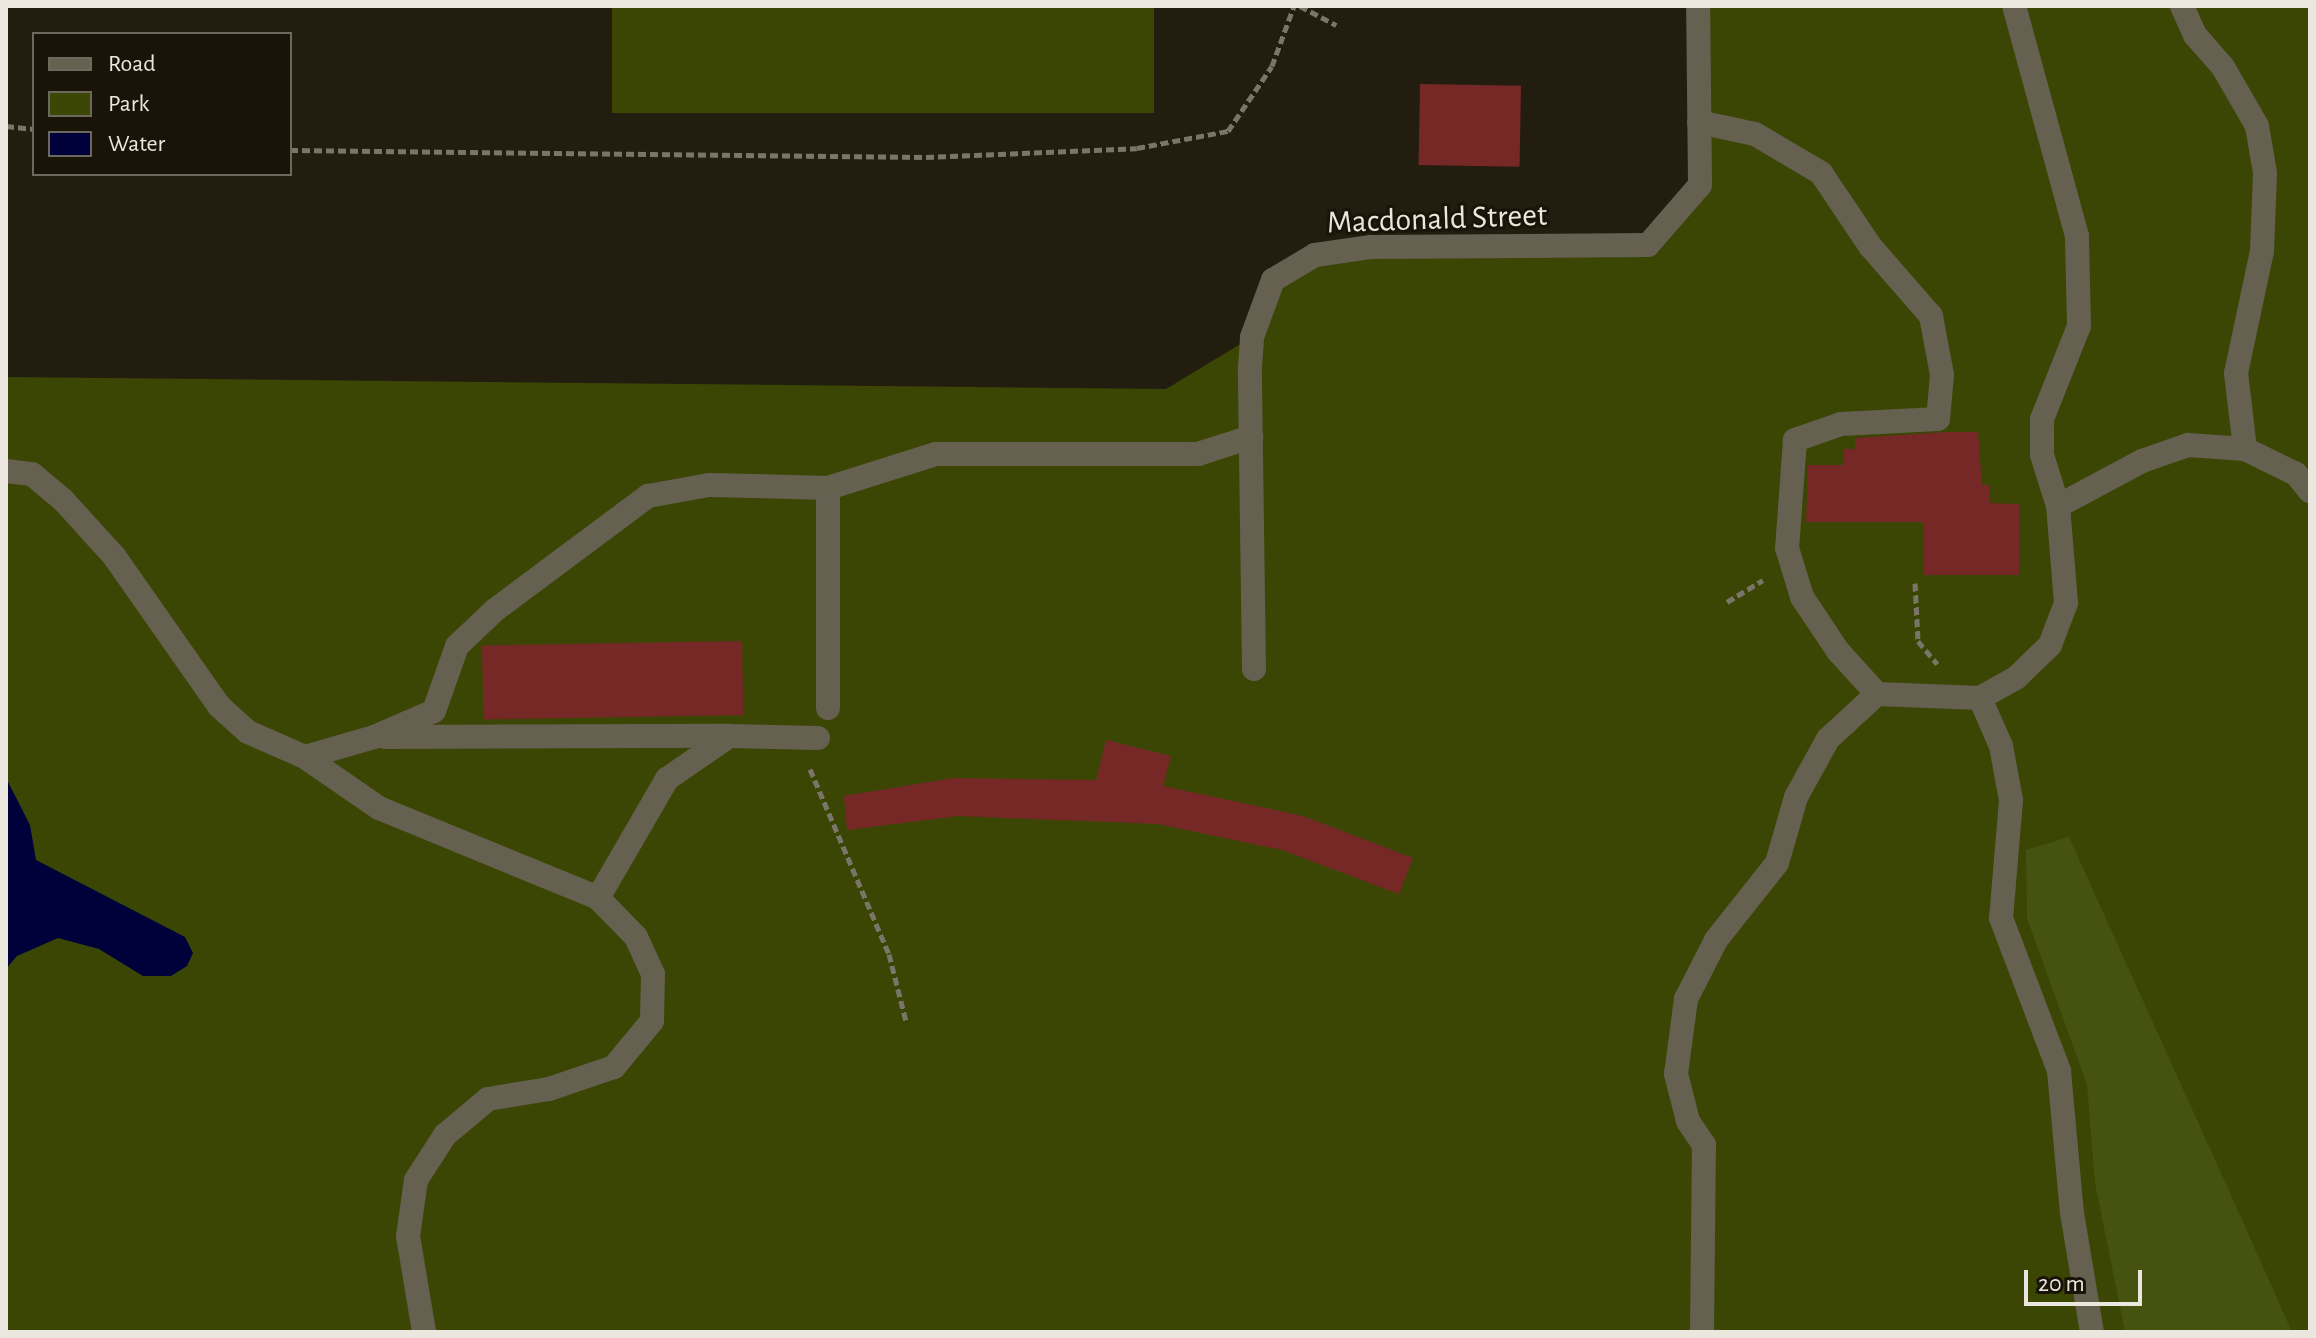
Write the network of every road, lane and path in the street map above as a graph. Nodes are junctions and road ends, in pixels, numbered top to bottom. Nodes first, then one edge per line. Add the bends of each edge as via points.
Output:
1 (1297, 6) edge
2 (1698, 6) edge
3 (2014, 6) edge
4 (2182, 6) edge
5 (1336, 25) dead end
6 (1699, 122) junction
7 (6, 126) edge
8 (32, 129) edge
9 (292, 150) edge
10 (1251, 437) junction
11 (2245, 449) junction
12 (6, 471) edge
13 (828, 488) junction
14 (2310, 491) edge
15 (2058, 506) junction
16 (1791, 563) junction
17 (1915, 583) dead end
18 (1727, 602) dead end
19 (1254, 669) dead end
20 (1877, 694) junction
21 (1975, 699) junction
22 (828, 708) dead end
23 (729, 736) junction
24 (374, 737) junction
25 (818, 738) joint
26 (305, 757) junction
27 (598, 898) junction
28 (906, 1021) dead end
29 (424, 1332) edge
30 (1702, 1332) edge
31 (2092, 1332) edge

1 - 5 path
1 - 9 path via 1272,66 1228,131 1137,148 926,157
2 - 6 street, Macdonald Street
3 - 15 street via 2077,236 2079,326 2042,419 2042,455
4 - 11 street via 2195,35 2223,67 2257,126 2265,173 2262,251 2236,373
6 - 10 street, Macdonald Street via 1700,185 1648,245 1371,247 1315,255 1273,280 1252,337
6 - 16 street via 1755,134 1821,173 1870,246 1931,316 1942,375 1938,419 1841,424 1795,440 1788,522
7 - 8 path
10 - 13 street via 1198,454 936,454
10 - 19 street, Macdonald Street
11 - 14 street via 2296,474
11 - 15 street via 2188,445 2142,461
12 - 26 street via 32,474 114,556 219,706 248,732
13 - 22 street
13 - 24 street via 709,485 648,496 495,610 457,646 434,711
15 - 21 street via 2066,603 2050,645 2016,678
16 - 18 path
16 - 20 street via 1802,597 1838,651
17 - 21 path via 1918,641
20 - 21 street
20 - 30 street via 1828,739 1796,797 1777,863 1716,940 1686,999 1676,1074 1688,1121 1704,1145
21 - 31 street via 2001,746 2011,800 2001,918 2059,1071 2072,1213
23 - 24 street
23 - 25 street
23 - 27 street via 667,779
24 - 26 street
25 - 28 path via 808,763 889,954
26 - 27 street via 379,808
27 - 29 street via 636,937 653,974 652,1021 614,1067 549,1089 488,1099 445,1135 416,1180 408,1236

